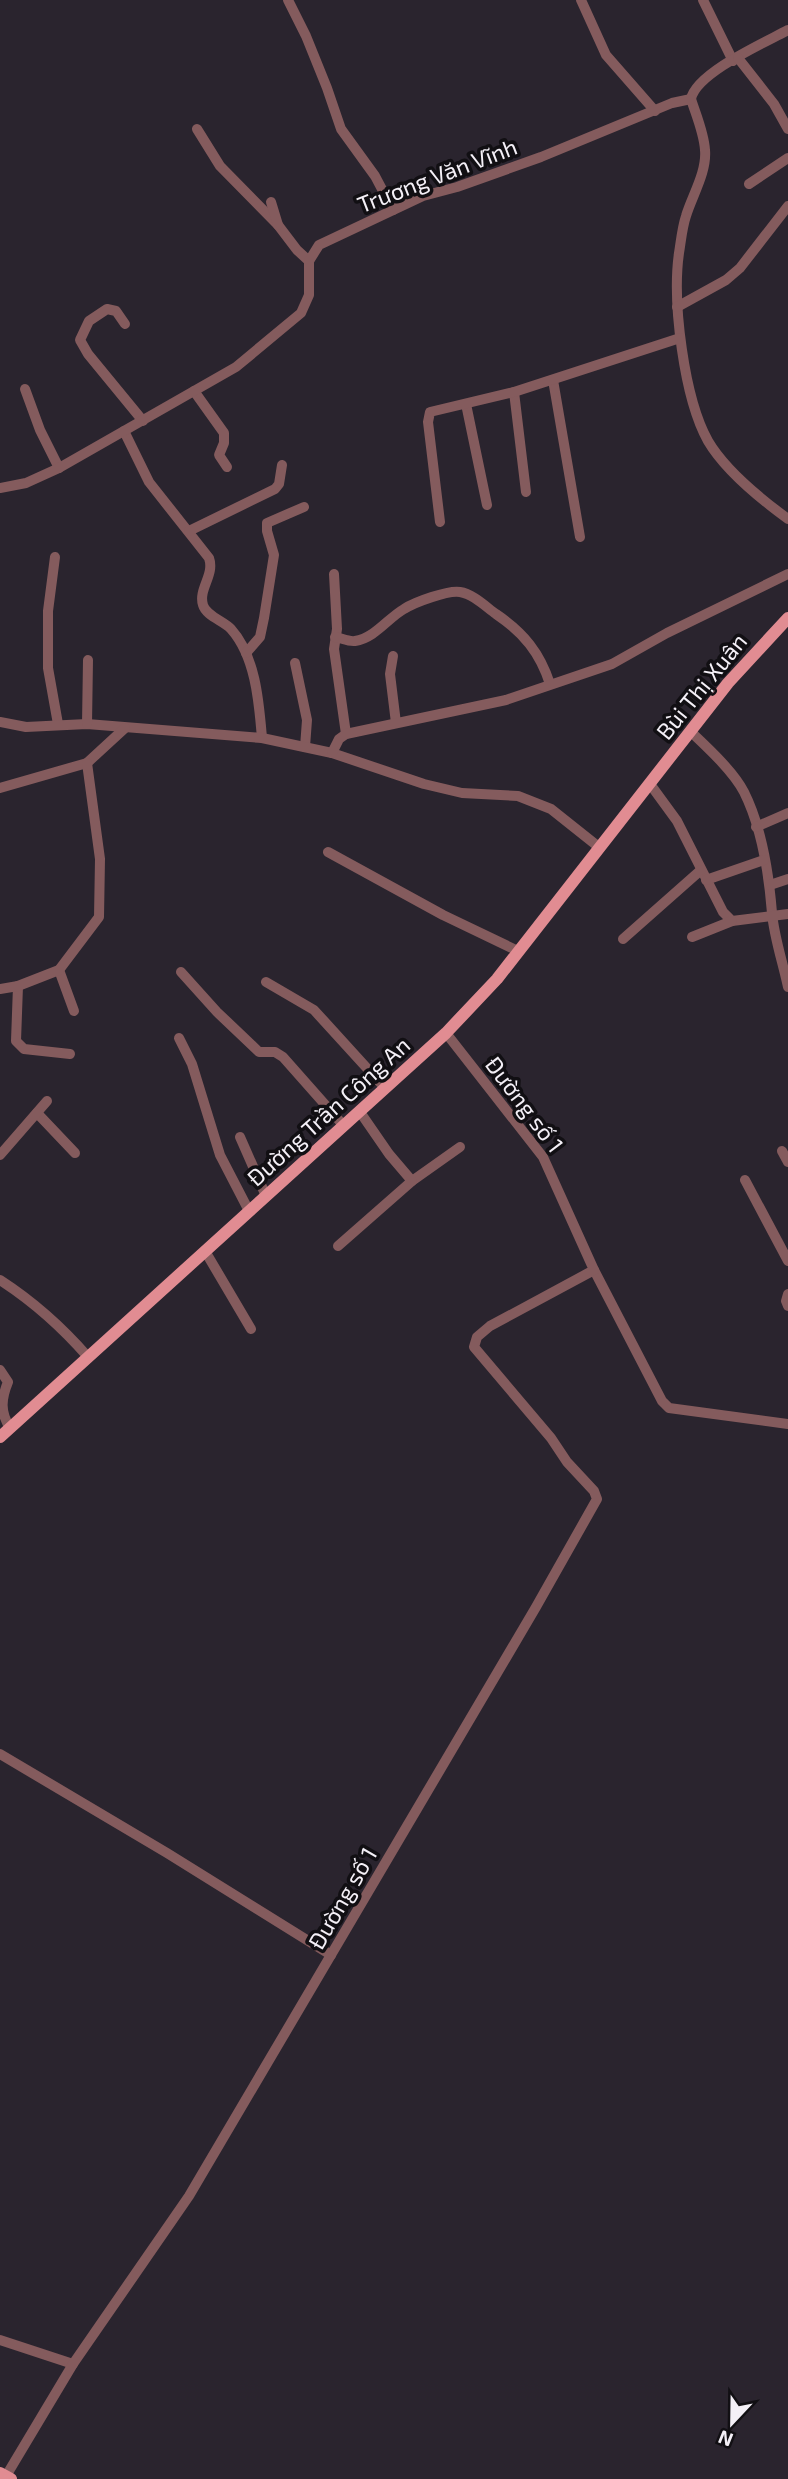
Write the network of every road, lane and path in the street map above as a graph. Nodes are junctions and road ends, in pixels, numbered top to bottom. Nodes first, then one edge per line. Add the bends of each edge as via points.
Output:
1 (288, 0) edge
2 (581, 0) edge
3 (703, 0) edge
4 (788, 30) edge
5 (736, 59) junction
6 (691, 99) junction
7 (654, 111) junction
8 (197, 129) dead end
9 (788, 129) edge
10 (788, 158) edge
11 (749, 184) dead end
12 (271, 202) dead end
13 (788, 206) edge
14 (393, 210) junction
15 (278, 225) junction
16 (309, 261) junction
17 (677, 307) junction
18 (125, 324) dead end
19 (680, 338) junction
20 (553, 380) junction
21 (25, 388) dead end
22 (194, 391) junction
23 (514, 392) junction
24 (466, 404) junction
25 (143, 421) junction
26 (124, 431) junction
27 (282, 465) dead end
28 (227, 467) dead end
29 (59, 468) junction
30 (0, 488) edge
31 (526, 492) dead end
32 (487, 505) dead end
33 (304, 507) dead end
34 (788, 519) edge
35 (440, 522) dead end
36 (189, 531) junction
37 (580, 537) dead end
38 (55, 557) dead end
39 (334, 574) dead end
40 (788, 574) edge
41 (788, 618) edge
42 (335, 637) junction
43 (246, 653) junction
44 (393, 656) dead end
45 (88, 660) dead end
46 (295, 663) dead end
47 (550, 684) junction
48 (0, 722) edge
49 (396, 723) junction
50 (58, 724) junction
51 (87, 724) junction
52 (125, 728) junction
53 (690, 731) junction
54 (346, 734) junction
55 (262, 737) junction
56 (305, 747) junction
57 (332, 753) junction
58 (87, 764) junction
59 (650, 784) junction
60 (0, 788) edge
61 (788, 813) edge
62 (756, 827) junction
63 (600, 848) junction
64 (328, 852) dead end
65 (764, 860) junction
66 (704, 875) junction
67 (788, 879) edge
68 (770, 884) junction
69 (772, 914) junction
70 (788, 914) edge
71 (732, 921) junction
72 (692, 937) dead end
73 (623, 939) dead end
74 (518, 951) junction
75 (59, 970) junction
76 (181, 972) dead end
77 (266, 982) dead end
78 (18, 986) junction
79 (788, 987) edge
80 (0, 989) edge
81 (74, 1011) dead end
82 (446, 1032) junction
83 (179, 1038) dead end
84 (69, 1054) dead end
85 (386, 1088) junction
86 (47, 1101) dead end
87 (360, 1112) junction
88 (37, 1113) junction
89 (344, 1126) junction
90 (240, 1137) dead end
91 (460, 1147) dead end
92 (1, 1150) edge
93 (782, 1151) dead end
94 (75, 1153) dead end
95 (788, 1162) edge
96 (745, 1180) dead end
97 (412, 1181) junction
98 (266, 1196) junction
99 (249, 1211) junction
100 (338, 1246) dead end
101 (205, 1251) junction
102 (788, 1261) edge
103 (594, 1270) junction
104 (0, 1280) edge
105 (788, 1294) edge
106 (788, 1307) edge
107 (251, 1329) dead end
108 (88, 1357) junction
109 (0, 1370) edge
110 (788, 1424) edge
111 (5, 1432) edge
112 (0, 1755) edge
113 (331, 1955) junction
114 (0, 2340) edge
115 (73, 2364) junction
116 (6, 2476) edge

1 - 14 street via 341,129
2 - 7 street via 606,55
3 - 5 street
4 - 5 street
5 - 6 street via 704,77
5 - 9 street via 774,104
6 - 7 street, Trương Văn Vĩnh
6 - 17 street via 705,159 678,255
7 - 14 street, Trương Văn Vĩnh
8 - 15 street via 220,166
10 - 11 street
12 - 15 street
13 - 17 street via 740,268
14 - 16 street, Trương Văn Vĩnh via 319,245
15 - 16 street
16 - 22 street via 309,295 295,320 236,367
17 - 19 street
18 - 25 street via 116,311 107,309 89,321 80,340
19 - 20 street
19 - 34 street via 708,441 737,476
20 - 23 street
20 - 37 street
21 - 29 street
22 - 25 street
22 - 28 street via 224,433 219,455
23 - 24 street
23 - 31 street
24 - 32 street
24 - 35 street via 428,416
25 - 26 street
26 - 29 street
26 - 36 street via 149,482
27 - 36 street via 275,489
29 - 30 street via 26,483
33 - 43 street via 267,522 274,555 264,618 260,637
36 - 43 street via 211,564 203,593 205,610 231,629
38 - 50 street via 48,611 48,668
39 - 42 street
40 - 47 street via 612,664
41 - 53 main road, Bùi Thị Xuân
42 - 47 street via 352,642 362,639 404,609 457,591 508,621 528,641 543,661
42 - 54 street
43 - 55 street
44 - 49 street via 390,674
45 - 51 street
46 - 56 street via 307,720
47 - 49 street via 506,700
48 - 50 street via 26,727
49 - 54 street
50 - 51 street
51 - 52 street
52 - 55 street
52 - 58 street
53 - 59 main road, Bùi Thị Xuân
53 - 62 street via 743,790
54 - 57 street
55 - 56 street
56 - 57 street
57 - 63 street via 461,793 518,796 536,802 551,808
58 - 60 street
58 - 75 street via 100,859 99,917
59 - 63 main road, Đường Trần Công An
59 - 66 street via 677,821
61 - 62 street
62 - 65 street
63 - 74 main road, Đường Trần Công An
64 - 74 street
65 - 66 street
65 - 68 street
66 - 71 street
66 - 73 street
67 - 68 street
68 - 69 street
69 - 70 street
69 - 71 street
69 - 79 street
71 - 72 street
74 - 82 main road, Đường Trần Công An
75 - 78 street
75 - 81 street
76 - 89 street via 258,1052 283,1057
77 - 85 street via 314,1010
78 - 80 street
78 - 84 street via 16,1041 24,1049
82 - 85 main road, Đường Trần Công An
82 - 103 street, Đường số 1 via 543,1157
83 - 99 street via 192,1064 220,1155
85 - 87 main road, Đường Trần Công An
86 - 88 street
87 - 89 main road, Đường Trần Công An
87 - 97 street
88 - 92 street
88 - 94 street
89 - 98 main road, Đường Trần Công An
90 - 98 street
91 - 97 street
93 - 95 street
96 - 102 street
97 - 100 street
98 - 99 main road, Đường Trần Công An
99 - 101 main road, Đường Trần Công An
101 - 107 street
101 - 108 main road, Đường Trần Công An
103 - 110 street, Đường số 1 via 669,1408
103 - 113 street, Đường số 1 via 477,1337 474,1347 597,1499
104 - 108 street via 31,1300
105 - 106 street
108 - 111 main road, Đường Trần Công An
109 - 111 street via 8,1382 2,1395
112 - 113 street
113 - 115 street, Đường số 1 via 189,2196
114 - 115 street
115 - 116 street, Đường số 1

